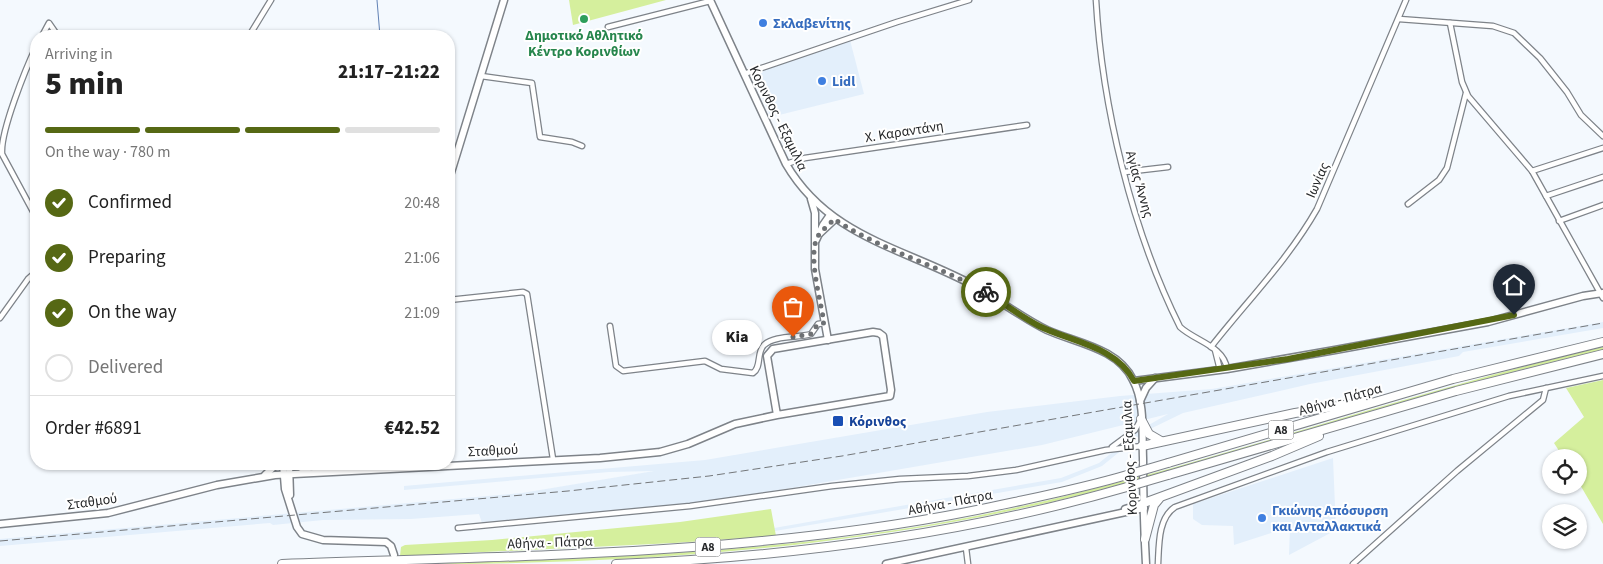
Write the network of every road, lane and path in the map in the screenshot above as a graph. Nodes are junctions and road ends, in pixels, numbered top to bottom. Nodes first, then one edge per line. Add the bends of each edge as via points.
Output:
1 (271, 0) edge
2 (504, 0) edge
3 (710, 0) edge
4 (969, 0) edge
5 (1096, 0) edge
6 (1406, 0) edge
7 (1400, 19) junction
8 (1450, 23) junction
9 (608, 27) dead end
10 (45, 30) edge
11 (54, 30) edge
12 (253, 30) edge
13 (30, 62) edge
14 (744, 74) junction
15 (481, 76) junction
16 (1466, 92) junction
17 (1027, 125) dead end
18 (1603, 136) edge
19 (582, 146) dead end
20 (1603, 148) edge
21 (455, 160) edge
22 (786, 164) junction
23 (1168, 167) dead end
24 (1532, 171) junction
25 (1125, 172) junction
26 (1603, 177) edge
27 (1546, 196) junction
28 (811, 198) junction
29 (1408, 204) dead end
30 (1603, 205) edge
31 (30, 206) edge
32 (832, 217) junction
33 (1559, 221) junction
34 (815, 246) junction
35 (30, 277) edge
36 (1602, 295) edge
37 (455, 299) edge
38 (0, 318) edge
39 (824, 323) junction
40 (610, 326) dead end
41 (828, 340) junction
42 (1603, 342) edge
43 (1213, 348) junction
44 (1603, 354) edge
45 (1227, 369) junction
46 (1220, 370) junction
47 (1603, 376) edge
48 (1155, 378) junction
49 (1134, 381) junction
50 (1546, 388) junction
51 (1395, 396) junction
52 (1140, 402) junction
53 (777, 415) junction
54 (1141, 419) junction
55 (1349, 423) junction
56 (1165, 441) junction
57 (1142, 446) junction
58 (1106, 450) junction
59 (553, 459) junction
60 (455, 465) edge
61 (270, 470) edge
62 (285, 470) edge
63 (287, 470) edge
64 (304, 470) edge
65 (361, 470) edge
66 (309, 473) junction
67 (286, 474) junction
68 (264, 476) junction
69 (285, 489) junction
70 (1162, 497) junction
71 (290, 499) junction
72 (1144, 505) junction
73 (0, 524) edge
74 (458, 528) dead end
75 (1144, 539) junction
76 (966, 548) junction
77 (394, 554) dead end
78 (282, 564) edge
79 (616, 564) edge
80 (886, 564) edge
81 (968, 564) edge
82 (1146, 564) edge
83 (1158, 564) edge
84 (1353, 564) edge

1 - 12 street
2 - 15 street
3 - 9 street
3 - 14 street, Κορινθος - Εξαμιλια
4 - 14 street
5 - 25 street, Αγίας Άννης via 1102,76
6 - 7 street, Ιωνίας
7 - 8 street
7 - 43 street, Ιωνίας via 1381,56 1317,209 1275,271
8 - 16 street
8 - 18 street via 1493,26 1514,33 1540,58 1581,116
10 - 11 street via 49,23
13 - 31 street via 8,116 1,150
14 - 22 street, Κορινθος - Εξαμιλια
15 - 19 street via 532,83 540,137
15 - 21 street
16 - 24 street
16 - 29 street via 1447,168 1439,180
17 - 22 street, Χ. Καραντάνη via 805,158
20 - 24 street
22 - 28 street, Κορινθος - Εξαμιλια
23 - 25 street
24 - 27 street
25 - 43 street, Αγίας Άννης via 1135,211 1172,312 1188,335
26 - 27 street
27 - 33 street
28 - 32 street, Κορινθος - Εξαμιλια
28 - 34 street via 815,213
30 - 33 street
32 - 34 street
32 - 49 street, Κορινθος - Εξαμιλια via 861,235 969,283 1038,325 1104,352 1121,364
33 - 36 street
34 - 39 street via 815,270
35 - 38 street
36 - 45 street via 1488,322
37 - 59 street via 527,294
39 - 40 street via 818,324 811,334 767,342 760,350 758,368 752,373 720,369 705,361 623,371 616,366
39 - 41 street
41 - 53 street via 769,352
41 - 53 street, Σταθμού via 873,332 882,335 890,396
42 - 51 highway, Αθήνα - Πάτρα / Α8
43 - 45 street via 1224,356
43 - 46 street
44 - 55 highway, Αθήνα - Πάτρα / Α8 via 1456,391
45 - 46 street
46 - 48 street
47 - 50 street
48 - 49 street
48 - 52 street
49 - 52 street, Κορινθος - Εξαμιλια
50 - 83 street via 1327,452 1175,506 1165,516
50 - 84 street via 1543,400
51 - 56 highway via 1295,413
51 - 78 highway, Αθήνα - Πάτρα / Α8, bridge via 1053,494 864,530 649,551
52 - 54 street, Κορινθος - Εξαμιλια
53 - 59 street, Σταθμού via 735,424 660,452
54 - 56 highway via 1151,437
54 - 57 street, Κορινθος - Εξαμιλια
54 - 58 street via 1135,430
55 - 70 highway
55 - 79 highway, Αθήνα - Πάτρα / Α8, bridge via 1038,510 890,538 752,555
56 - 57 highway
57 - 58 street
57 - 72 street, Κορινθος - Εξαμιλια
58 - 74 street via 1016,470 832,486 690,506
59 - 60 street, Σταθμού
61 - 68 street
62 - 67 street
63 - 67 street
64 - 66 street
65 - 66 street, Σταθμού
66 - 67 street, Σταθμού
67 - 68 street, Σταθμού
67 - 69 street
67 - 71 street
68 - 69 street via 276,479
68 - 73 street, Σταθμού via 108,513
69 - 71 street
70 - 72 highway
70 - 75 highway via 1154,505
71 - 77 street via 297,527 306,536 323,540 386,542
72 - 75 street, Κορινθος - Εξαμιλια
72 - 76 street
75 - 82 street, Κορινθος - Εξαμιλια
76 - 80 street
76 - 81 street

